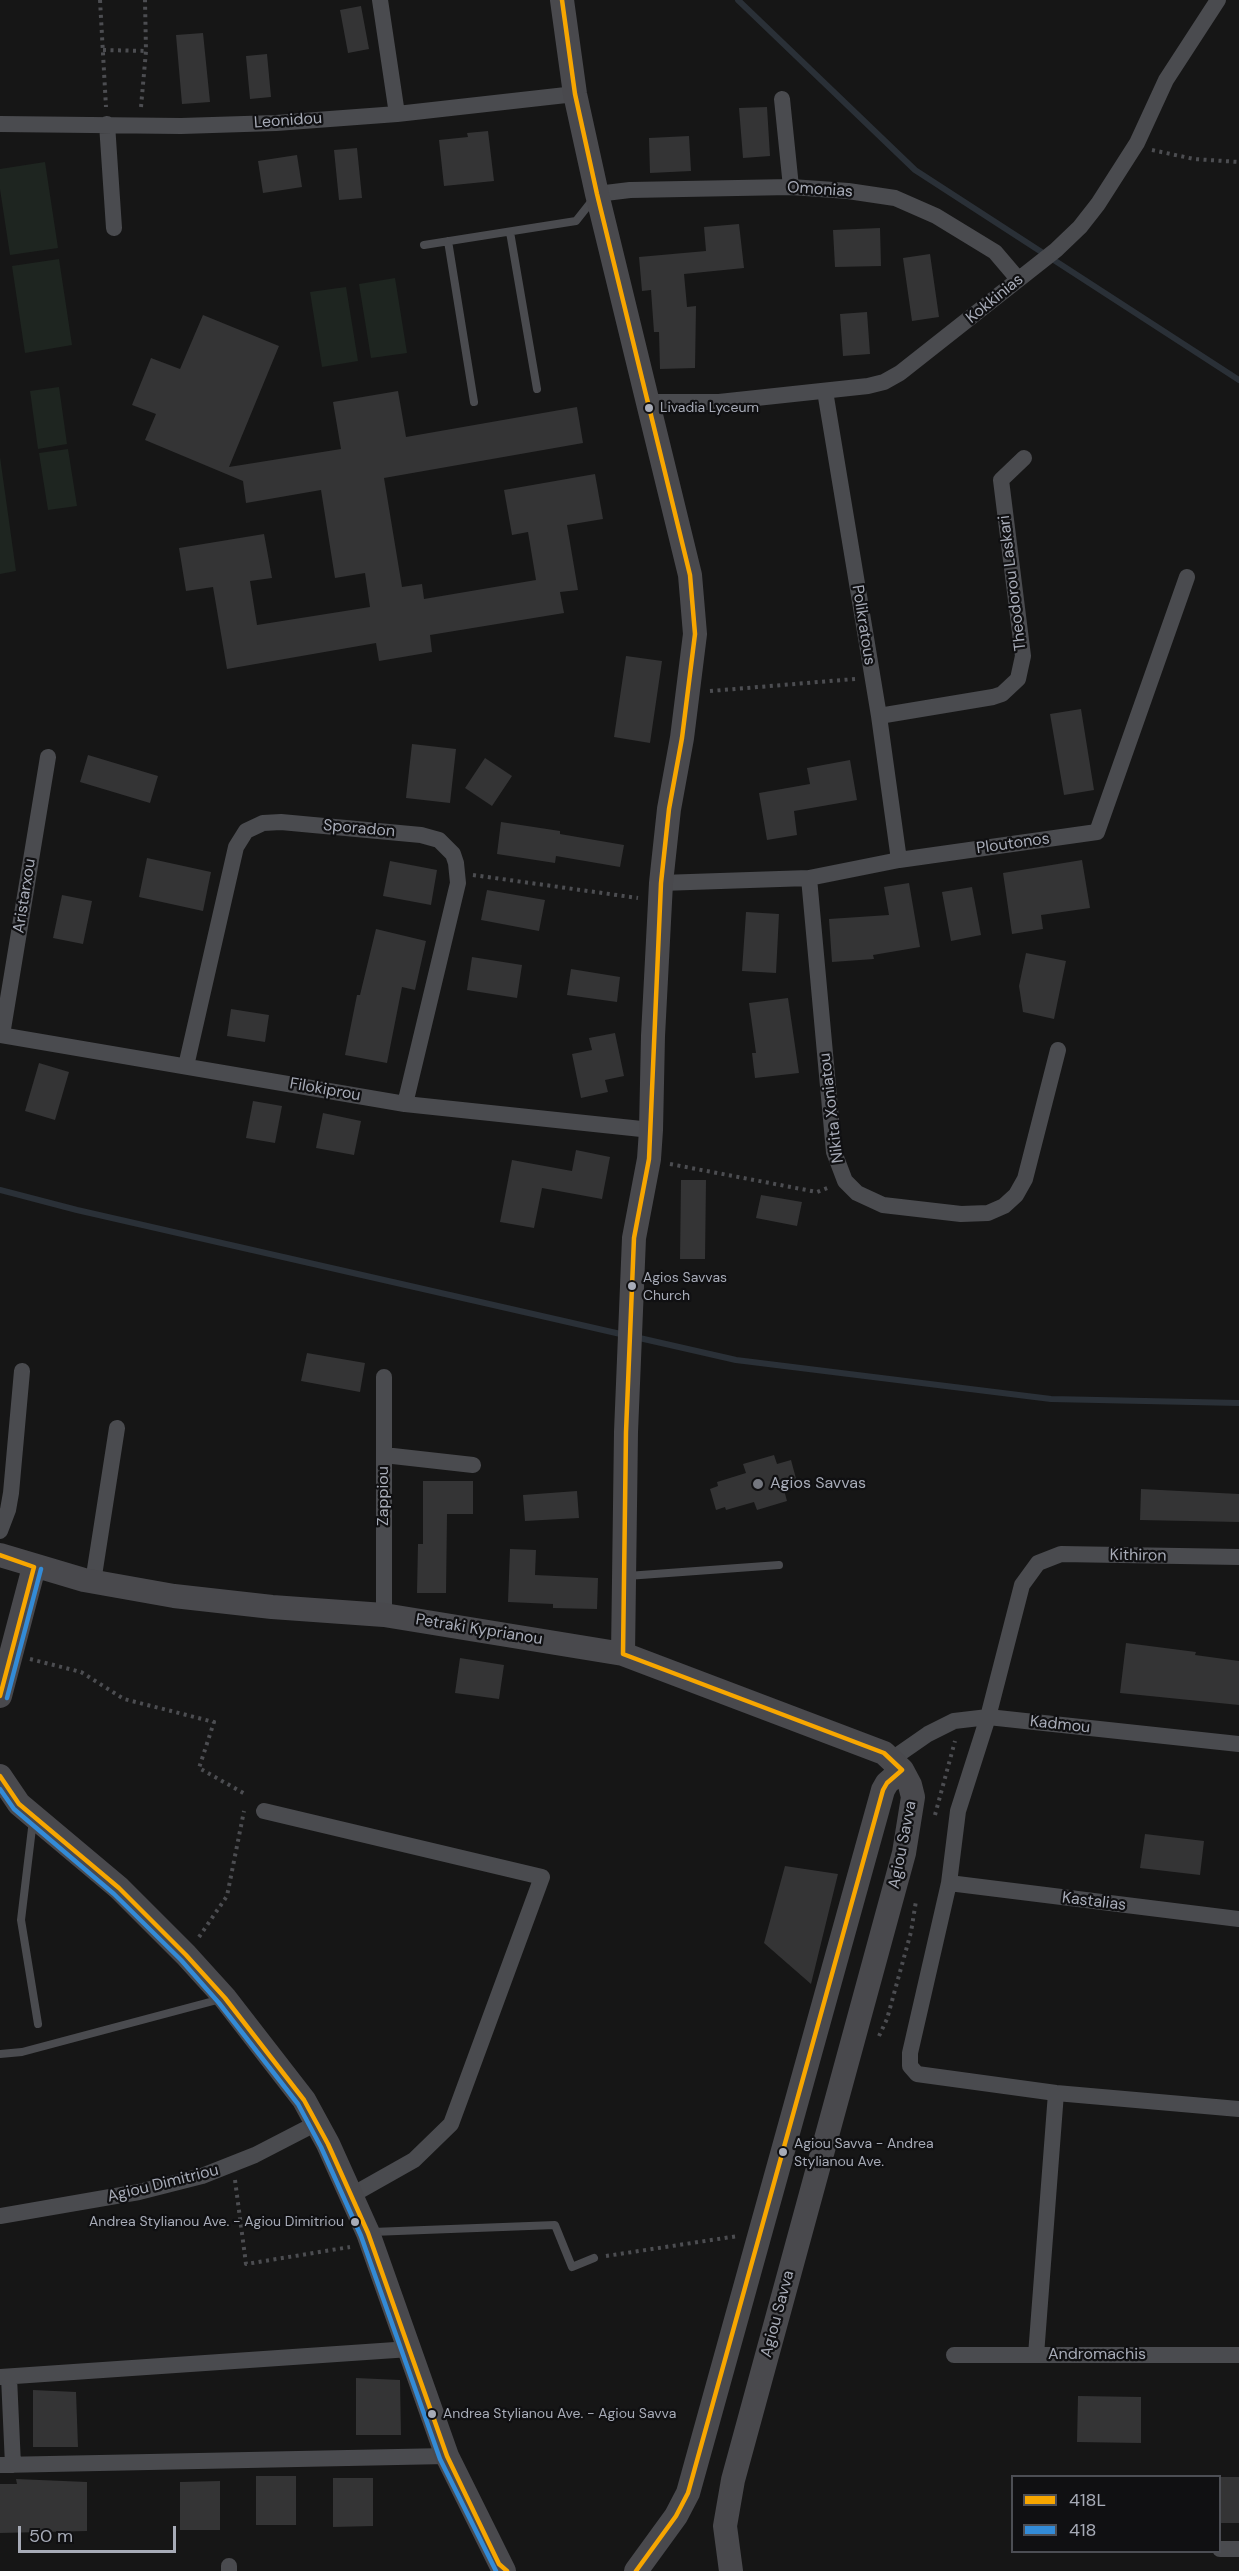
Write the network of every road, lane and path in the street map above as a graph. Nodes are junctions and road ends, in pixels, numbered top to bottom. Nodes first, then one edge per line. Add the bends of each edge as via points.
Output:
1 (100, 0) edge
2 (145, 0) edge
3 (380, 0) edge
4 (562, 0) edge
5 (1218, 0) edge
6 (103, 50) junction
7 (146, 51) junction
8 (575, 93) junction
9 (782, 99) dead end
10 (397, 114) junction
11 (0, 124) edge
12 (107, 124) junction
13 (140, 125) junction
14 (1137, 143) junction
15 (1239, 162) edge
16 (791, 187) junction
17 (597, 194) junction
18 (114, 228) dead end
19 (510, 232) junction
20 (448, 241) junction
21 (424, 245) dead end
22 (1024, 274) junction
23 (537, 389) dead end
24 (825, 391) junction
25 (474, 402) dead end
26 (646, 402) junction
27 (1024, 458) dead end
28 (1187, 577) dead end
29 (872, 677) junction
30 (688, 693) junction
31 (879, 716) junction
32 (48, 758) dead end
33 (899, 860) junction
34 (458, 872) junction
35 (809, 878) junction
36 (661, 892) junction
37 (1, 1035) edge
38 (1058, 1050) dead end
39 (186, 1066) junction
40 (405, 1104) junction
41 (651, 1130) junction
42 (649, 1160) junction
43 (845, 1181) junction
44 (22, 1371) dead end
45 (384, 1377) dead end
46 (117, 1428) dead end
47 (384, 1455) junction
48 (473, 1465) dead end
49 (0, 1531) edge
50 (0, 1555) edge
51 (1239, 1557) edge
52 (779, 1565) dead end
53 (34, 1567) junction
54 (623, 1576) junction
55 (93, 1582) junction
56 (384, 1615) junction
57 (11, 1654) junction
58 (623, 1654) junction
59 (0, 1696) edge
60 (988, 1717) junction
61 (1239, 1744) edge
62 (897, 1764) junction
63 (3, 1789) edge
64 (264, 1811) dead end
65 (33, 1816) junction
66 (949, 1883) junction
67 (1239, 1919) edge
68 (186, 1955) junction
69 (225, 1998) junction
70 (38, 2024) dead end
71 (0, 2054) edge
72 (1056, 2093) junction
73 (1239, 2109) edge
74 (317, 2123) junction
75 (234, 2164) junction
76 (352, 2195) junction
77 (0, 2216) edge
78 (761, 2233) junction
79 (370, 2238) junction
80 (594, 2258) joint
81 (410, 2349) junction
82 (954, 2355) dead end
83 (1036, 2355) junction
84 (1239, 2355) edge
85 (5, 2377) edge
86 (447, 2456) junction
87 (6, 2465) edge
88 (1221, 2549) edge
89 (1239, 2549) edge
90 (504, 2569) edge
91 (636, 2571) edge
92 (731, 2571) edge

1 - 6 path
2 - 7 path
3 - 10 street
4 - 8 main road
5 - 14 street, Kokkinias via 1166,80
6 - 7 path
6 - 12 path
7 - 13 path
8 - 10 street, Leonidou
8 - 17 main road
9 - 16 street
10 - 13 street, Leonidou via 276,123
11 - 12 street, Leonidou
12 - 13 street, Leonidou
12 - 18 street
14 - 15 path via 1160,153
14 - 22 street, Kokkinias via 1098,204 1056,250
16 - 17 street, Omonias
16 - 22 street, Omonias via 848,190 895,198 936,216
17 - 19 lane via 576,221
17 - 26 main road
19 - 20 lane
19 - 23 lane
20 - 21 lane
20 - 25 lane
22 - 24 street, Kokkinias via 900,373 868,386
24 - 26 street, Kokkinias via 719,402
24 - 29 street, Polikratous
26 - 30 main road via 690,575 695,634
27 - 31 street, Theodorou Laskari via 1000,480 1023,656 1018,679 993,697
28 - 33 street, Ploutonos via 1097,832
29 - 30 path
29 - 31 street, Polikratous
30 - 36 main road via 669,809
31 - 33 street, Polikratous
32 - 37 street, Aristarxou
33 - 35 street, Ploutonos
34 - 36 path
34 - 39 street, Sporadon via 447,846 421,835 281,822 246,831 236,847
34 - 40 street via 456,895
35 - 36 street, Ploutonos
35 - 43 street, Nikita Xoniatou via 834,1152
36 - 41 main road
37 - 39 street, Filokiprou
38 - 43 street, Nikita Xoniatou via 1025,1179 1004,1206 971,1215 883,1205 856,1193
39 - 40 street, Filokiprou
40 - 41 street, Filokiprou
41 - 42 main road
42 - 43 path via 817,1192
42 - 54 main road via 634,1238
44 - 49 street via 11,1493
45 - 47 street, Zappiou
46 - 55 street
47 - 48 street
47 - 56 street, Zappiou
50 - 53 main road, Petraki Kyprianou
51 - 60 street, Kithiron via 1061,1554 1038,1563 1022,1585
52 - 54 lane
53 - 55 main road, Petraki Kyprianou
53 - 57 main road
54 - 58 main road
55 - 56 main road, Petraki Kyprianou via 224,1602
56 - 58 main road, Petraki Kyprianou
57 - 59 main road
57 - 68 path via 81,1672 124,1699 214,1722 199,1768 248,1796 227,1896
58 - 62 main road, Petraki Kyprianou via 884,1753
60 - 61 street, Kadmou
60 - 62 street, Kadmou via 954,1721 928,1734
60 - 66 street via 958,1811
62 - 78 main road, Agiou Savva via 883,1790
62 - 92 main road, Agiou Savva via 913,1797 904,1853 733,2480 726,2526
63 - 65 main road
64 - 76 street via 542,1877 451,2124 414,2160
65 - 68 main road via 119,1888
65 - 70 lane via 21,1920
66 - 67 street, Kastalias
66 - 72 street via 910,2066 917,2074
68 - 69 main road
69 - 71 lane via 22,2052
69 - 74 main road via 283,2071
72 - 73 street
72 - 83 street
74 - 75 street, Agiou Dimitriou
74 - 76 main road
75 - 77 street, Agiou Dimitriou via 169,2185
75 - 79 path via 246,2264
76 - 79 main road
78 - 80 path
78 - 91 main road, Agiou Savva via 688,2493
79 - 80 lane via 555,2225 572,2267
79 - 81 main road
81 - 85 street
81 - 86 main road
82 - 83 street, Andromachis
83 - 84 street, Andromachis
85 - 87 street
86 - 87 street
86 - 90 main road
88 - 89 street

